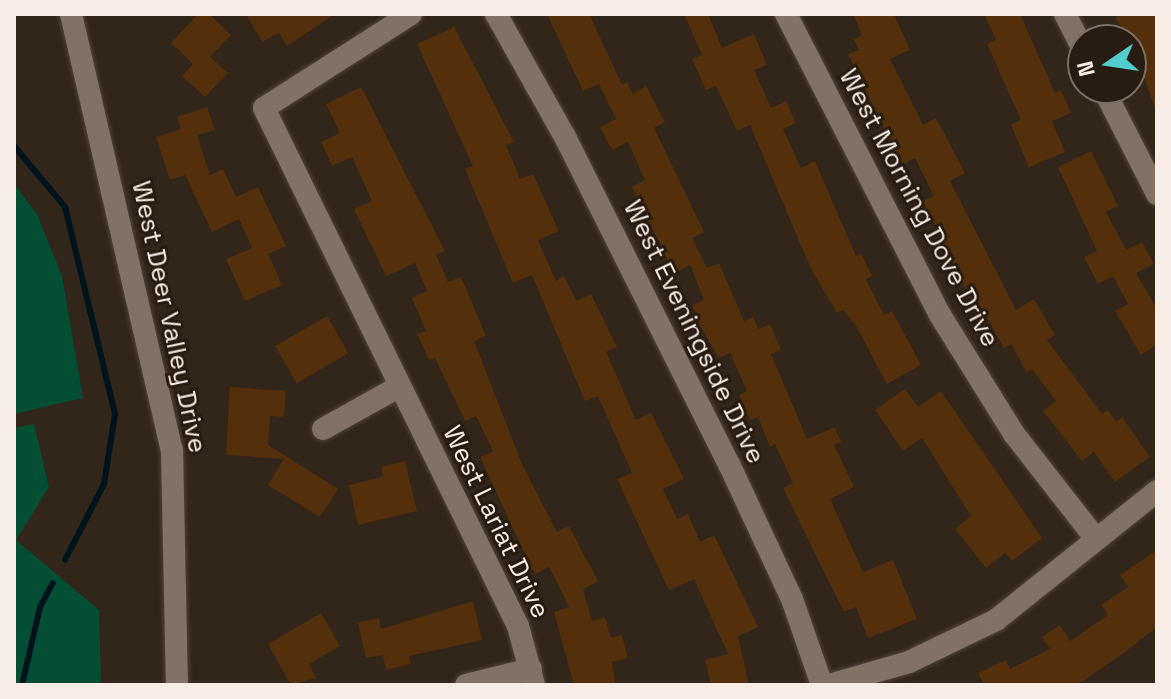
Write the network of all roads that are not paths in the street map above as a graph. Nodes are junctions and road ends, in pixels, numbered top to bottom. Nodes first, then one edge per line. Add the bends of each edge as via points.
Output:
1 (71, 14) edge
2 (411, 14) edge
3 (496, 14) edge
4 (786, 14) edge
5 (1111, 104) edge
6 (1157, 194) edge
7 (398, 387) junction
8 (323, 429) dead end
9 (1157, 491) edge
10 (1096, 539) junction
11 (533, 677) edge
12 (177, 685) edge
13 (466, 685) edge
14 (822, 685) edge
15 (829, 685) edge

1 - 12 street, West Deer Valley Drive via 172,450
2 - 7 street, West Lariat Drive via 264,108
3 - 14 street, West Eveningside Drive via 565,137 729,464 792,599
4 - 10 street, West Morning Dove Drive via 940,315 1014,434
5 - 6 street
7 - 8 street
7 - 11 street, West Lariat Drive via 518,626
9 - 10 street
10 - 15 street via 996,620 909,662
11 - 13 street

